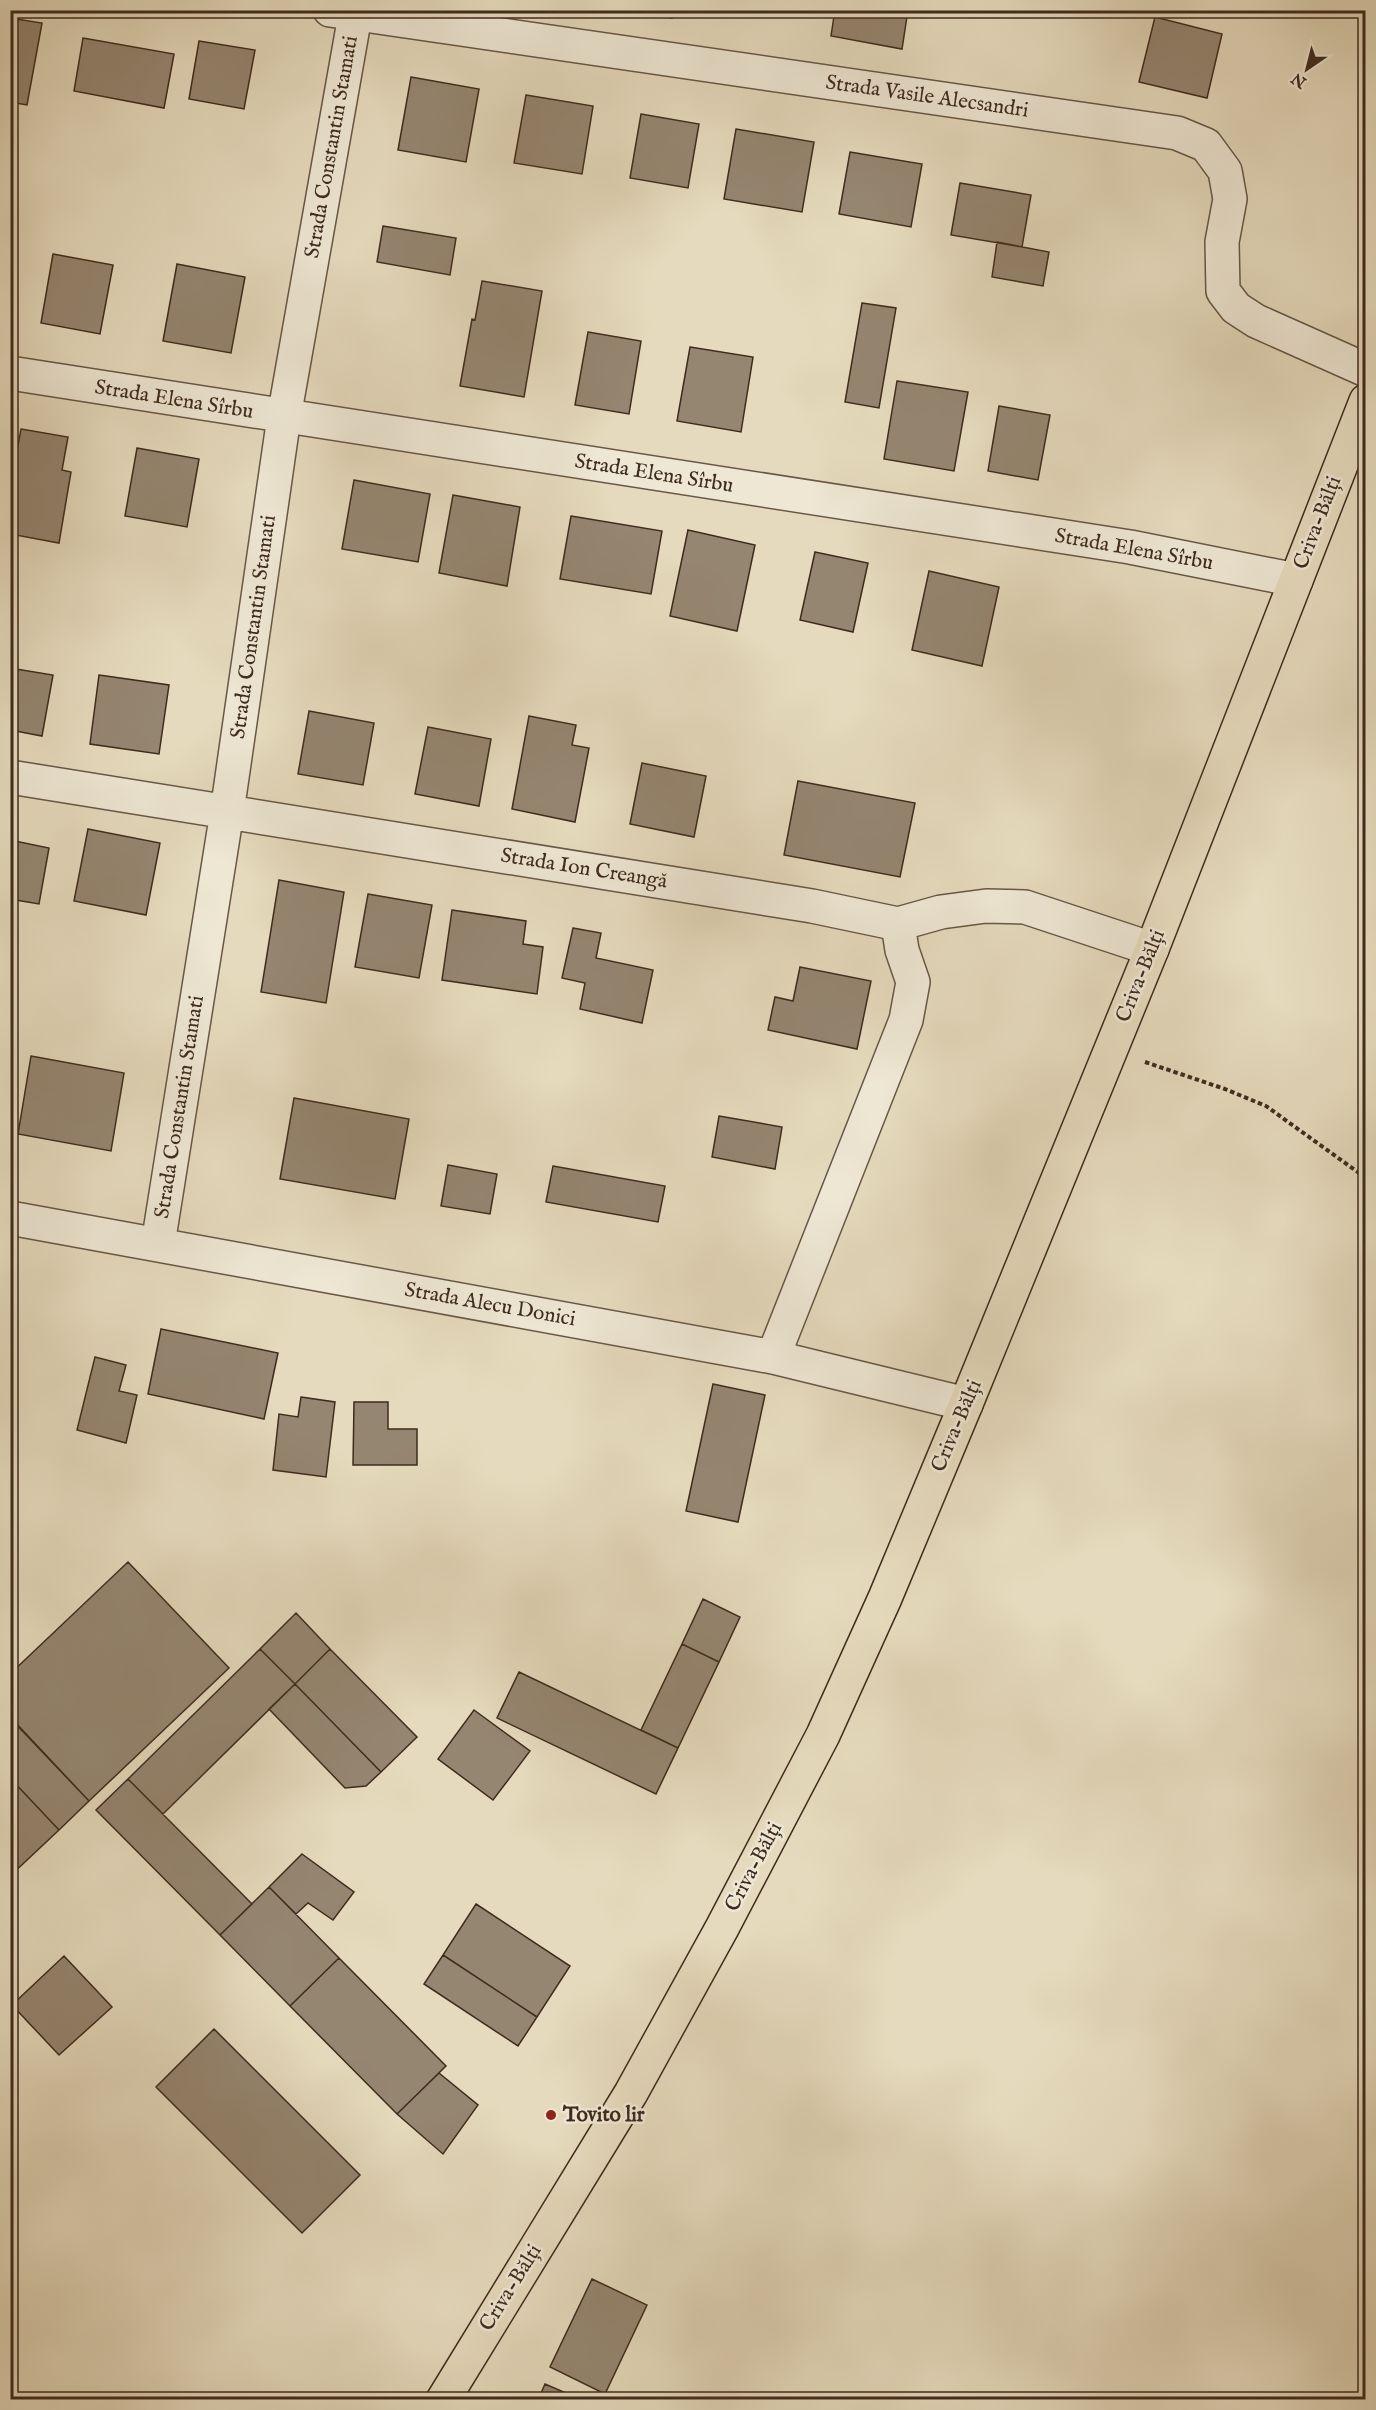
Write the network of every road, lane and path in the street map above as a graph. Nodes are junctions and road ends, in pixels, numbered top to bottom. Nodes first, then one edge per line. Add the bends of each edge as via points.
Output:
1 (347, 12) edge
2 (1365, 370) edge
3 (10, 373) edge
4 (1365, 401) edge
5 (284, 417) junction
6 (1296, 580) junction
7 (10, 777) edge
8 (227, 812) junction
9 (898, 924) junction
10 (1152, 949) junction
11 (1110, 1050) junction
12 (1365, 1178) edge
13 (10, 1218) edge
14 (158, 1244) junction
15 (773, 1358) junction
16 (966, 1404) junction
17 (442, 2400) edge

1 - 2 street, Strada Vasile Alecsandri via 1177,133 1206,145 1225,171 1230,199 1222,242 1222,291 1236,308 1256,321
1 - 5 street, Strada Constantin Stamati
3 - 5 street, Strada Elena Sîrbu
4 - 6 highway, Criva-Bălți
5 - 6 street, Strada Elena Sîrbu via 1130,547
5 - 8 street, Strada Constantin Stamati
6 - 10 highway, Criva-Bălți
7 - 8 street, Strada Ion Creangă
8 - 9 street, Strada Ion Creangă via 812,906
8 - 14 street, Strada Constantin Stamati
9 - 10 street, Strada Ion Creangă via 941,912 986,906 1025,907
9 - 15 street via 913,982 906,1020
10 - 11 highway, Criva-Bălți
11 - 12 path via 1266,1106
11 - 16 highway, Criva-Bălți
13 - 14 street, Strada Alecu Donici
14 - 15 street, Strada Alecu Donici
15 - 16 street, Strada Alecu Donici
16 - 17 highway, Criva-Bălți via 823,1735 722,1928 631,2093

